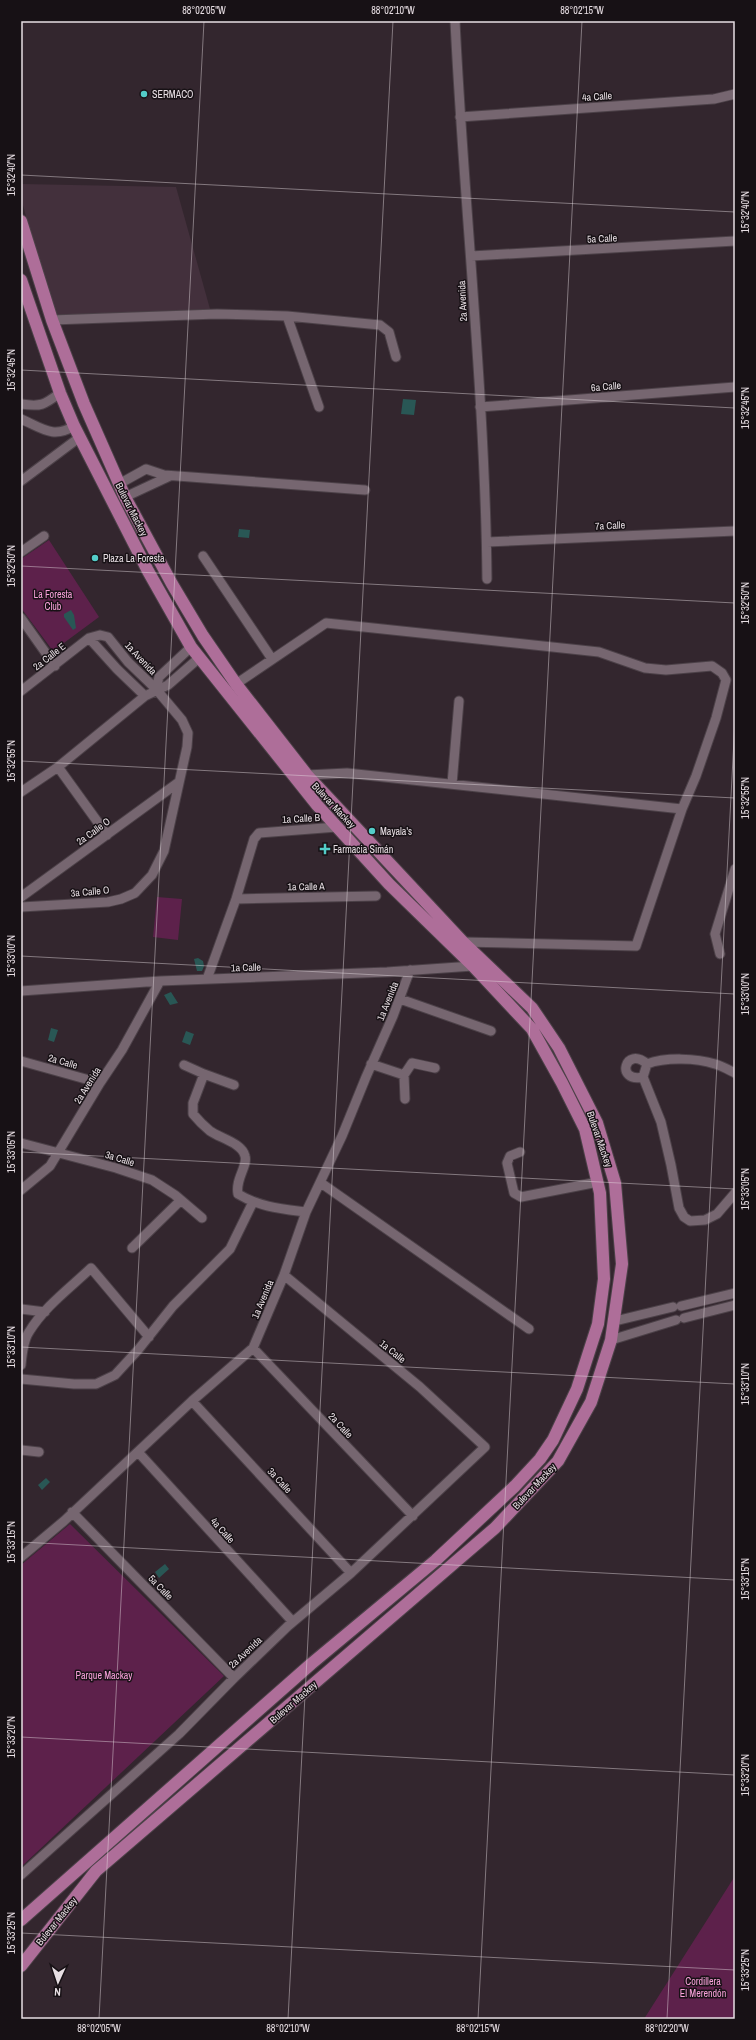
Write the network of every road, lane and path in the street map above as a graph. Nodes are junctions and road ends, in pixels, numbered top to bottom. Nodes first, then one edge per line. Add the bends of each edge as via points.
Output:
1 (455, 21) edge
2 (735, 94) edge
3 (460, 117) junction
4 (21, 221) edge
5 (735, 242) edge
6 (471, 256) junction
7 (21, 280) edge
8 (287, 316) junction
9 (52, 320) junction
10 (396, 357) dead end
11 (735, 387) edge
12 (60, 393) junction
13 (21, 404) edge
14 (319, 407) dead end
15 (480, 407) junction
16 (21, 419) edge
17 (77, 431) junction
18 (172, 476) junction
19 (21, 481) edge
20 (119, 484) junction
21 (106, 486) junction
22 (365, 490) dead end
23 (125, 497) junction
24 (735, 530) edge
25 (44, 536) dead end
26 (487, 542) junction
27 (21, 552) edge
28 (203, 556) dead end
29 (487, 579) dead end
30 (21, 618) edge
31 (89, 638) junction
32 (191, 646) junction
33 (199, 658) junction
34 (272, 659) junction
35 (55, 666) junction
36 (236, 684) junction
37 (156, 689) junction
38 (21, 691) edge
39 (145, 696) junction
40 (459, 701) dead end
41 (58, 767) junction
42 (307, 775) junction
43 (179, 782) junction
44 (452, 784) junction
45 (21, 792) edge
46 (682, 809) junction
47 (337, 827) junction
48 (107, 835) junction
49 (735, 869) edge
50 (21, 896) edge
51 (376, 896) dead end
52 (236, 899) junction
53 (21, 907) edge
54 (464, 942) junction
55 (720, 954) dead end
56 (473, 966) junction
57 (410, 970) junction
58 (207, 979) junction
59 (160, 981) junction
60 (21, 991) edge
61 (400, 999) junction
62 (490, 1031) dead end
63 (21, 1061) edge
64 (371, 1064) junction
65 (647, 1064) junction
66 (184, 1065) dead end
67 (435, 1068) dead end
68 (735, 1073) edge
69 (204, 1074) junction
70 (404, 1075) junction
71 (643, 1077) junction
72 (100, 1083) junction
73 (234, 1085) dead end
74 (405, 1099) dead end
75 (21, 1143) edge
76 (520, 1152) dead end
77 (59, 1153) junction
78 (598, 1182) junction
79 (321, 1183) junction
80 (21, 1190) edge
81 (735, 1193) edge
82 (181, 1200) junction
83 (253, 1202) junction
84 (306, 1212) junction
85 (202, 1218) dead end
86 (132, 1248) dead end
87 (284, 1275) junction
88 (735, 1293) edge
89 (735, 1305) edge
90 (21, 1308) edge
91 (45, 1312) junction
92 (615, 1321) junction
93 (529, 1329) dead end
94 (597, 1331) junction
95 (149, 1337) junction
96 (612, 1340) junction
97 (253, 1348) junction
98 (21, 1365) edge
99 (21, 1379) edge
100 (192, 1401) junction
101 (485, 1447) joint
102 (21, 1450) edge
103 (39, 1452) dead end
104 (138, 1452) junction
105 (72, 1512) junction
106 (413, 1516) junction
107 (21, 1557) edge
108 (351, 1573) junction
109 (293, 1622) junction
110 (234, 1678) junction
111 (21, 1875) edge
112 (21, 1920) edge
113 (21, 1966) edge

1 - 3 street, 2a Avenida
2 - 3 street, 4a Calle via 714,99
3 - 6 street, 2a Avenida
4 - 9 main road, Bulevar Mackey
5 - 6 street, 5a Calle
6 - 15 street, 2a Avenida
7 - 12 main road, Bulevar Mackey
8 - 9 street via 217,314
8 - 10 street via 380,325 388,332
8 - 14 street
9 - 20 main road, Bulevar Mackey via 74,383
11 - 15 street, 6a Calle
12 - 13 street via 45,405
12 - 17 main road, Bulevar Mackey
15 - 26 street, 2a Avenida
16 - 17 street via 54,432
17 - 19 street
17 - 21 main road, Bulevar Mackey
18 - 20 street via 146,469
18 - 22 street
18 - 23 street
20 - 23 main road, Bulevar Mackey
21 - 23 main road via 109,486 118,500
21 - 32 main road, Bulevar Mackey via 148,571
23 - 36 main road, Bulevar Mackey via 172,584
24 - 26 street, 7a Calle
25 - 27 street
26 - 29 street, 2a Avenida
28 - 34 street
30 - 35 street
31 - 35 street, 2a Calle E
31 - 37 street, 1a Avenida via 108,636 128,662
31 - 39 street
32 - 33 main road, Bulevar Mackey
32 - 37 street via 159,677
33 - 37 street via 168,685
33 - 47 main road, Bulevar Mackey
34 - 36 street
34 - 46 street via 326,623 599,652 644,668 666,670 712,666 722,672 726,680 708,741
35 - 38 street, 2a Calle E
36 - 42 main road, Bulevar Mackey
37 - 39 street
37 - 43 street, 1a Avenida via 182,720 188,733
39 - 41 street
40 - 44 street
41 - 45 street
41 - 48 street
42 - 44 street via 347,772
42 - 54 main road, Bulevar Mackey
43 - 48 street, 2a Calle O
43 - 53 street, 3a Calle O via 164,851 152,875 135,893 108,902
44 - 46 street
46 - 54 street via 636,946
47 - 52 street, 1a Calle B via 259,833 254,839
47 - 56 main road, Bulevar Mackey via 389,884
48 - 50 street, 2a Calle O
49 - 55 street via 716,934
51 - 52 street, 1a Calle A
52 - 58 street
54 - 92 main road, Bulevar Mackey via 532,1008 560,1048 597,1123 615,1183 622,1264
56 - 57 street, 1a Calle
56 - 78 main road, Bulevar Mackey via 532,1029 585,1129
57 - 58 street, 1a Calle
57 - 61 street, 1a Avenida
58 - 59 street, 1a Calle
59 - 60 street, 1a Calle
59 - 72 street, 2a Avenida via 122,1050
61 - 62 street
61 - 64 street, 1a Avenida
63 - 72 street, 2a Calle
64 - 70 street
64 - 79 street, 1a Avenida
65 - 68 street via 658,1060 714,1063
65 - 71 street
65 - 71 street via 636,1058 626,1065 626,1072 630,1077
66 - 69 street
67 - 70 street via 412,1064
69 - 73 street
69 - 83 street via 193,1103 193,1114 211,1132 241,1149 246,1162 238,1181 238,1194
70 - 74 street
71 - 81 street via 660,1122 679,1208 684,1217 690,1221 705,1220 717,1214
72 - 77 street, 2a Avenida
75 - 77 street, 3a Calle
76 - 78 street via 510,1156 507,1162 514,1193 521,1197
77 - 80 street, 2a Avenida via 50,1166
77 - 82 street, 3a Calle via 152,1180
78 - 94 main road, Bulevar Mackey via 603,1224 604,1279
79 - 84 street, 1a Avenida
79 - 93 street
82 - 85 street, 3a Calle
82 - 86 street
83 - 84 street
83 - 95 street via 230,1249 173,1306
84 - 87 street, 1a Avenida
87 - 97 street, 1a Avenida
87 - 101 street, 1a Calle via 420,1387
88 - 92 street
89 - 96 street
90 - 91 street
91 - 95 street via 91,1268
91 - 98 street via 28,1333 22,1351
92 - 94 main road
92 - 96 main road, Bulevar Mackey
94 - 96 main road via 602,1338
94 - 112 main road, Bulevar Mackey via 577,1390 554,1440 515,1486 436,1560 310,1664
95 - 99 street via 115,1374 96,1384
96 - 113 main road, Bulevar Mackey via 591,1402 558,1461 495,1528 96,1871
97 - 100 street, 1a Avenida
97 - 106 street, 2a Calle
100 - 104 street, 1a Avenida
100 - 108 street, 3a Calle
101 - 106 street, 2a Avenida
102 - 103 street
104 - 105 street, 1a Avenida
104 - 109 street, 4a Calle
105 - 107 street, 1a Avenida
105 - 110 street, 5a Calle
106 - 108 street, 2a Avenida
108 - 109 street, 2a Avenida
109 - 110 street, 2a Avenida
110 - 111 street, 2a Avenida via 179,1734

